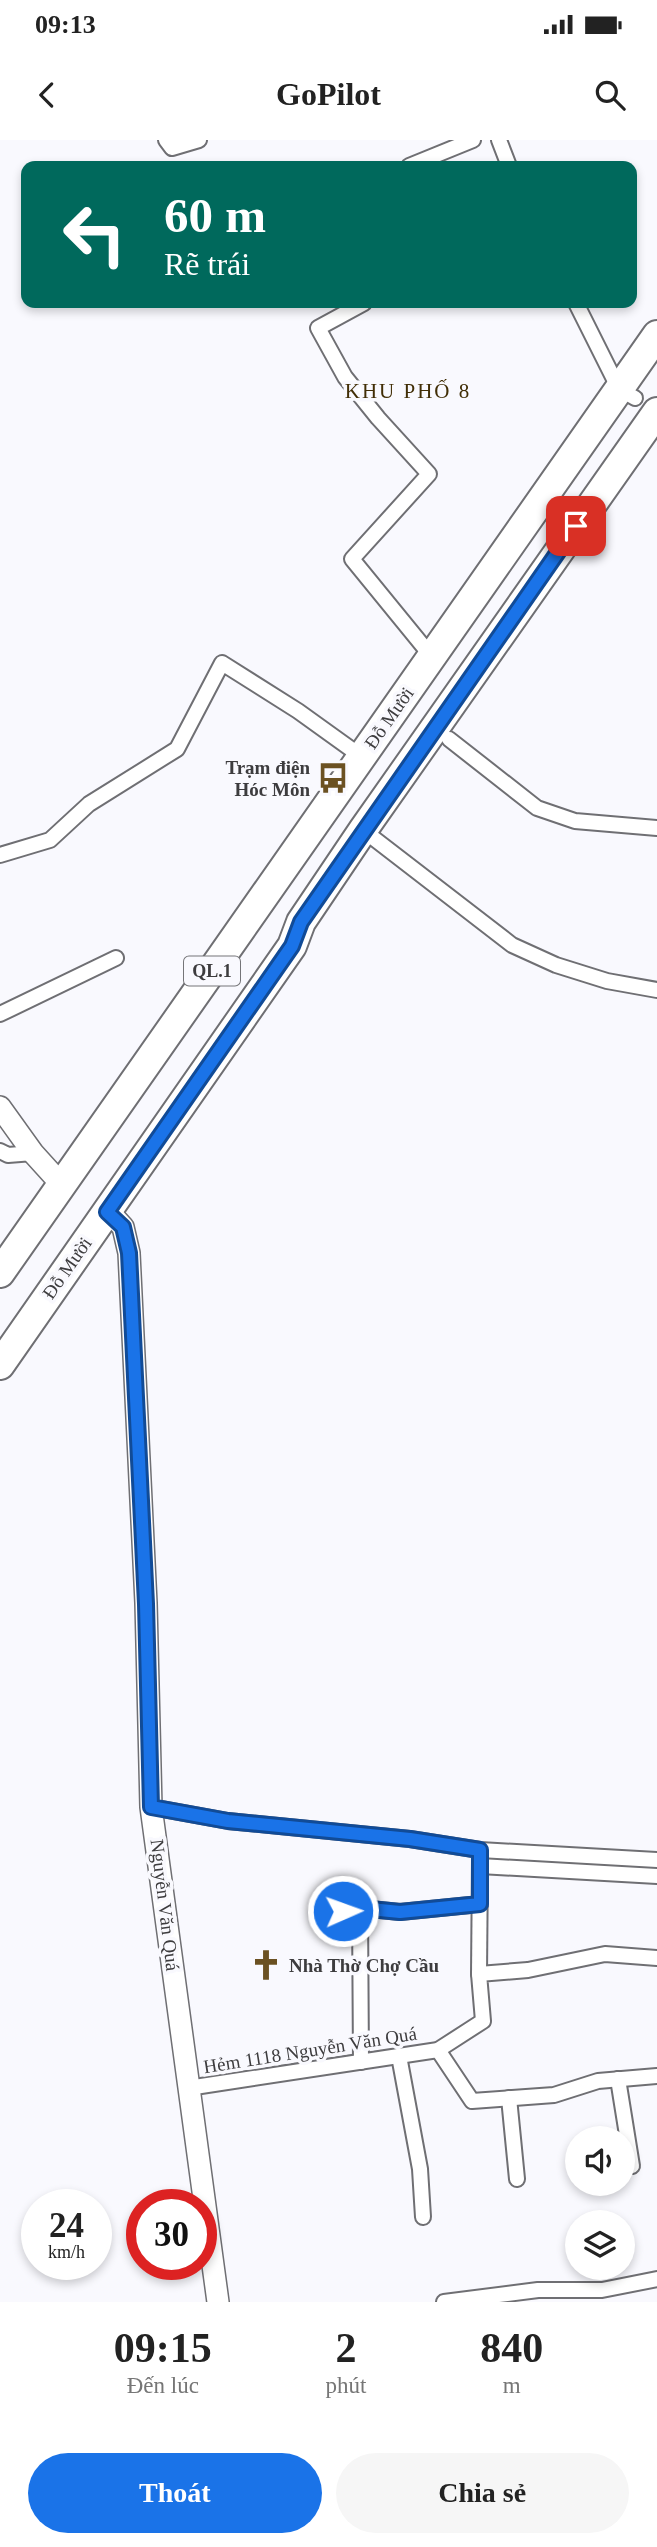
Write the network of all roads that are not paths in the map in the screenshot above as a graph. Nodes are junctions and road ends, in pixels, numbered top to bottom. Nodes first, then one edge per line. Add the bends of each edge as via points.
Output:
1 (166, 140) edge
2 (199, 140) edge
3 (473, 140) edge
4 (499, 140) edge
5 (421, 161) edge
6 (507, 161) edge
7 (354, 308) edge
8 (579, 308) edge
9 (657, 335) edge
10 (657, 367) edge
11 (637, 400) edge
12 (657, 441) edge
13 (432, 657) junction
14 (449, 739) junction
15 (362, 757) junction
16 (657, 828) edge
17 (370, 836) junction
18 (0, 856) edge
19 (116, 958) dead end
20 (657, 990) edge
21 (0, 1014) edge
22 (0, 1107) edge
23 (0, 1151) edge
24 (33, 1153) junction
25 (66, 1188) junction
26 (110, 1214) junction
27 (0, 1273) edge
28 (0, 1291) edge
29 (0, 1364) edge
30 (0, 1379) edge
31 (151, 1807) junction
32 (480, 1850) junction
33 (657, 1860) edge
34 (480, 1866) junction
35 (657, 1876) edge
36 (480, 1904) junction
37 (360, 1908) junction
38 (343, 1911) dead end
39 (657, 1958) edge
40 (479, 1974) junction
41 (438, 2050) junction
42 (399, 2056) junction
43 (361, 2062) junction
44 (657, 2076) edge
45 (618, 2079) junction
46 (188, 2088) junction
47 (509, 2098) junction
48 (626, 2126) edge
49 (517, 2179) dead end
50 (423, 2217) dead end
51 (657, 2279) edge
52 (218, 2302) edge
53 (444, 2302) edge

1 - 2 street via 176,148
3 - 5 street
4 - 6 street
7 - 13 street via 318,327 345,377 429,474 352,559
8 - 11 street
9 - 11 highway, Đỗ Mười / QL.1
10 - 11 highway, Đỗ Mười / QL.1
11 - 13 highway, Đỗ Mười / QL.1
11 - 17 highway, Đỗ Mười / QL.1
11 - 25 highway, Đỗ Mười / QL.1 via 277,912 259,922
12 - 14 highway, Đỗ Mười / QL.1
13 - 15 highway, Đỗ Mười / QL.1
14 - 16 street via 537,808 575,821
14 - 17 highway, Đỗ Mười / QL.1
15 - 18 street via 222,663 177,748 89,804 50,841
15 - 25 highway, Đỗ Mười / QL.1
17 - 20 street via 512,945 607,981
17 - 26 highway, Đỗ Mười / QL.1 via 301,922 292,946
19 - 21 street
22 - 24 main road
23 - 24 street via 8,1155
24 - 25 main road
25 - 27 highway, Đỗ Mười / QL.1
25 - 28 highway, Đỗ Mười / QL.1
26 - 29 highway, Đỗ Mười / QL.1
26 - 30 highway, Đỗ Mười / QL.1
26 - 31 main road, Nguyễn Văn Quá via 127,1237 130,1265
31 - 32 street via 228,1821
31 - 46 main road, Nguyễn Văn Quá
32 - 33 street
32 - 34 street
34 - 35 street
34 - 36 street
36 - 37 street via 400,1912
36 - 40 street
37 - 38 street
37 - 43 street
39 - 40 street via 605,1954 528,1970
40 - 41 street via 483,2021
41 - 42 street, Hẻm 1118 Nguyễn Văn Quá
41 - 47 street via 472,2101
42 - 43 street, Hẻm 1118 Nguyễn Văn Quá
42 - 50 street via 420,2169
43 - 46 street, Hẻm 1118 Nguyễn Văn Quá
44 - 45 street
45 - 47 street via 554,2095
45 - 48 street
46 - 52 main road, Nguyễn Văn Quá
47 - 49 street
51 - 53 street via 602,2290 538,2290

